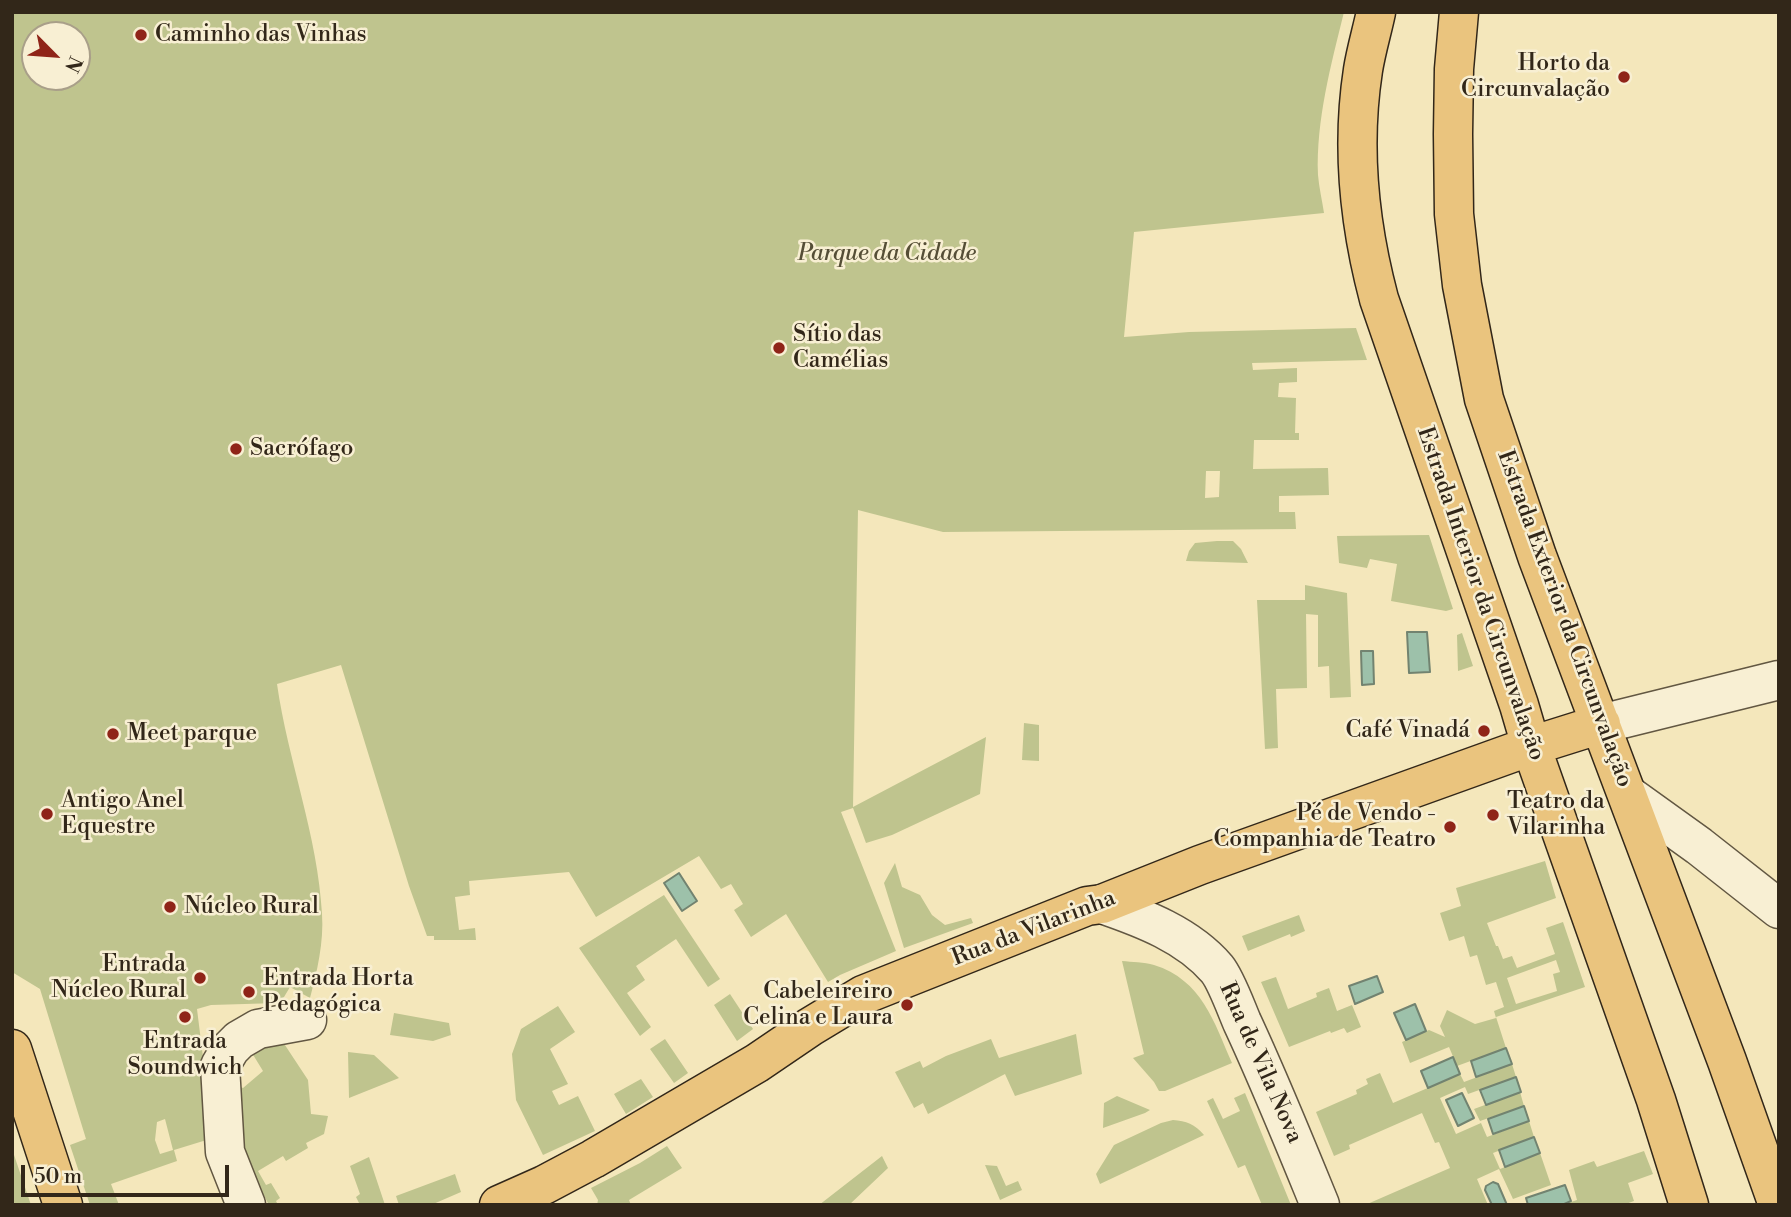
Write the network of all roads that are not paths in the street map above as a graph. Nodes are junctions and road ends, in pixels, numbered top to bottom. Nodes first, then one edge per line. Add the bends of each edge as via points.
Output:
1 (1376, 12) edge
2 (1459, 12) edge
3 (1779, 680) edge
4 (1601, 724) junction
5 (1531, 746) junction
6 (1628, 795) junction
7 (1102, 904) junction
8 (1779, 909) edge
9 (307, 1020) dead end
10 (12, 1049) edge
11 (63, 1205) edge
12 (246, 1205) edge
13 (499, 1205) edge
14 (1321, 1205) edge
15 (1689, 1205) edge
16 (1778, 1205) edge

1 - 5 main road, Estrada Interior da Circunvalação via 1363,69 1356,166 1370,265
2 - 4 main road, Estrada Exterior da Circunvalação via 1453,108 1454,214 1473,348 1485,399 1537,556
3 - 4 street
4 - 5 main road, Rua da Vilarinha
4 - 6 main road, Estrada Exterior da Circunvalação
5 - 7 main road, Rua da Vilarinha
5 - 15 main road, Estrada Interior da Circunvalação
6 - 8 street
6 - 16 main road, Estrada Exterior da Circunvalação
7 - 13 main road, Rua da Vilarinha via 863,995 593,1158
7 - 14 street, Rua de Vila Nova via 1177,936 1219,970
9 - 12 street via 258,1029 230,1049 220,1066 225,1152
10 - 11 main road

